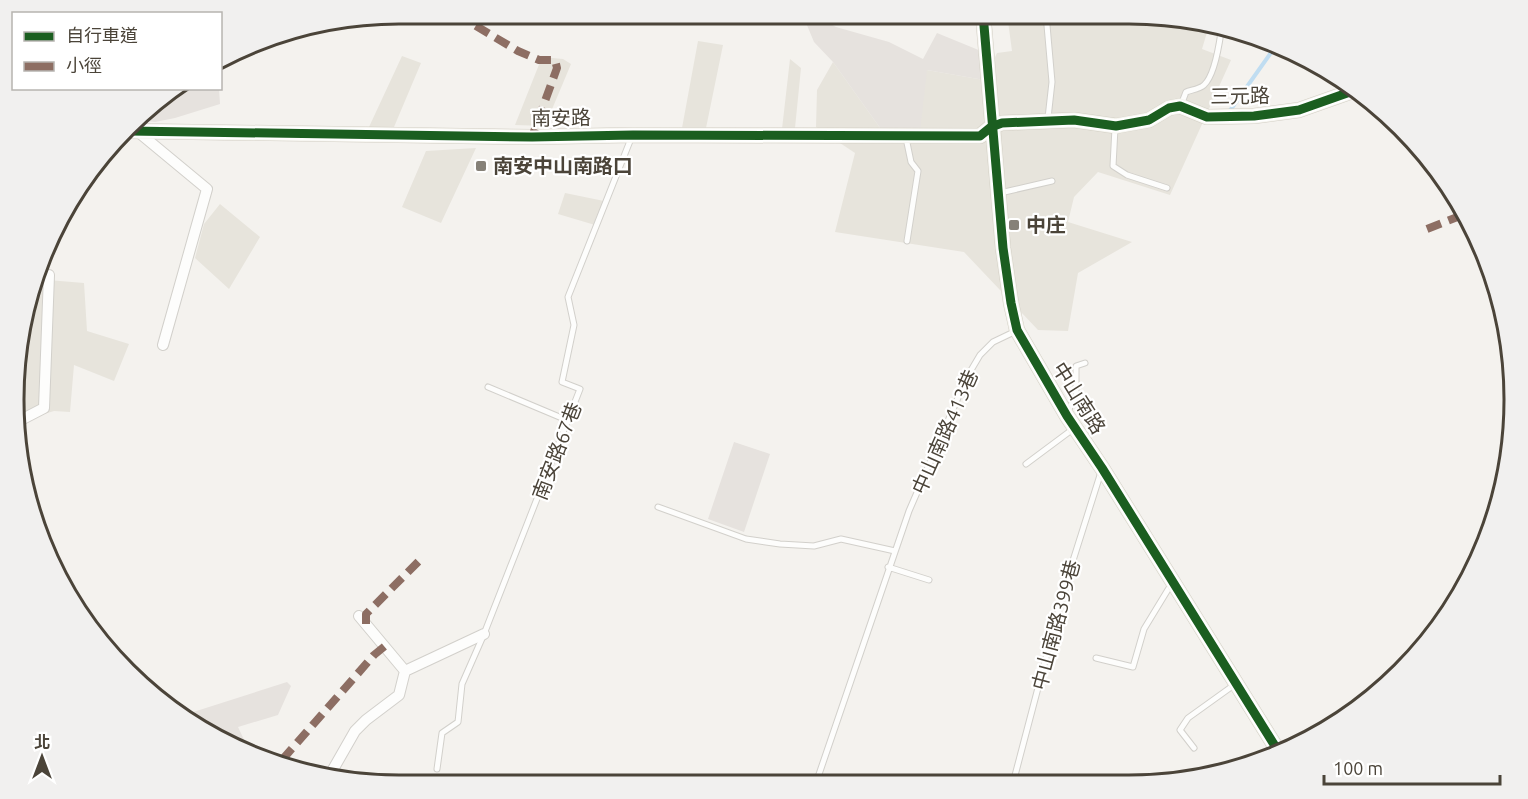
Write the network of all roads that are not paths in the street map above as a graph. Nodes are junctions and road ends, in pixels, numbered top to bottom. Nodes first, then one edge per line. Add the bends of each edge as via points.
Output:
1 (984, 24) edge
2 (1047, 24) edge
3 (1221, 36) edge
4 (1346, 94) edge
5 (1180, 106) junction
6 (1048, 120) junction
7 (1116, 126) junction
8 (991, 127) junction
9 (137, 131) edge
10 (135, 133) edge
11 (633, 135) junction
12 (906, 137) junction
13 (1052, 181) dead end
14 (1167, 188) dead end
15 (998, 194) junction
16 (907, 241) dead end
17 (49, 275) dead end
18 (1017, 330) junction
19 (163, 345) dead end
20 (1085, 363) dead end
21 (488, 387) dead end
22 (25, 418) edge
23 (569, 421) junction
24 (1071, 422) junction
25 (1026, 464) dead end
26 (1102, 468) junction
27 (658, 507) dead end
28 (895, 551) junction
29 (888, 567) junction
30 (929, 580) dead end
31 (1173, 582) junction
32 (359, 616) dead end
33 (484, 634) junction
34 (1096, 658) dead end
35 (405, 671) junction
36 (1236, 684) junction
37 (1274, 745) edge
38 (1194, 748) dead end
39 (333, 769) edge
40 (437, 770) dead end
41 (819, 775) edge
42 (1015, 775) edge

1 - 8 street, 中山南路
2 - 6 lane via 1052,82
3 - 5 lane via 1208,80 1203,87 1186,92
4 - 5 street, 三元路 via 1299,110 1254,116 1207,117
5 - 7 street via 1149,120
6 - 7 street
6 - 8 street
7 - 14 lane via 1113,166 1127,176
8 - 12 street, 南安路 via 980,136
8 - 15 street, 中山南路
9 - 11 street, 南安路
10 - 19 street via 207,189
11 - 12 street, 南安路
11 - 23 lane, 南安路67巷 via 568,297 574,325 562,382 580,389
12 - 16 lane via 911,162 918,171
13 - 15 lane
15 - 18 street, 中山南路
17 - 22 street via 44,408
18 - 24 street, 中山南路
18 - 28 lane, 中山南路413巷 via 993,342 967,377
20 - 24 lane via 1076,366
21 - 23 lane
23 - 33 lane, 南安路67巷
24 - 25 lane
24 - 26 street, 中山南路
26 - 31 street, 中山南路
26 - 42 lane, 中山南路399巷 via 1064,589
27 - 28 lane via 746,538 814,546 841,538
28 - 29 lane, 中山南路413巷
29 - 30 lane
29 - 41 lane, 中山南路413巷
31 - 34 lane via 1144,629 1133,667
31 - 36 street, 中山南路
32 - 35 street
33 - 35 street
33 - 40 lane, 南安路67巷 via 462,684 458,722 442,733
35 - 39 street via 399,695 355,731
36 - 37 street, 中山南路
36 - 38 lane via 1188,718 1180,730

